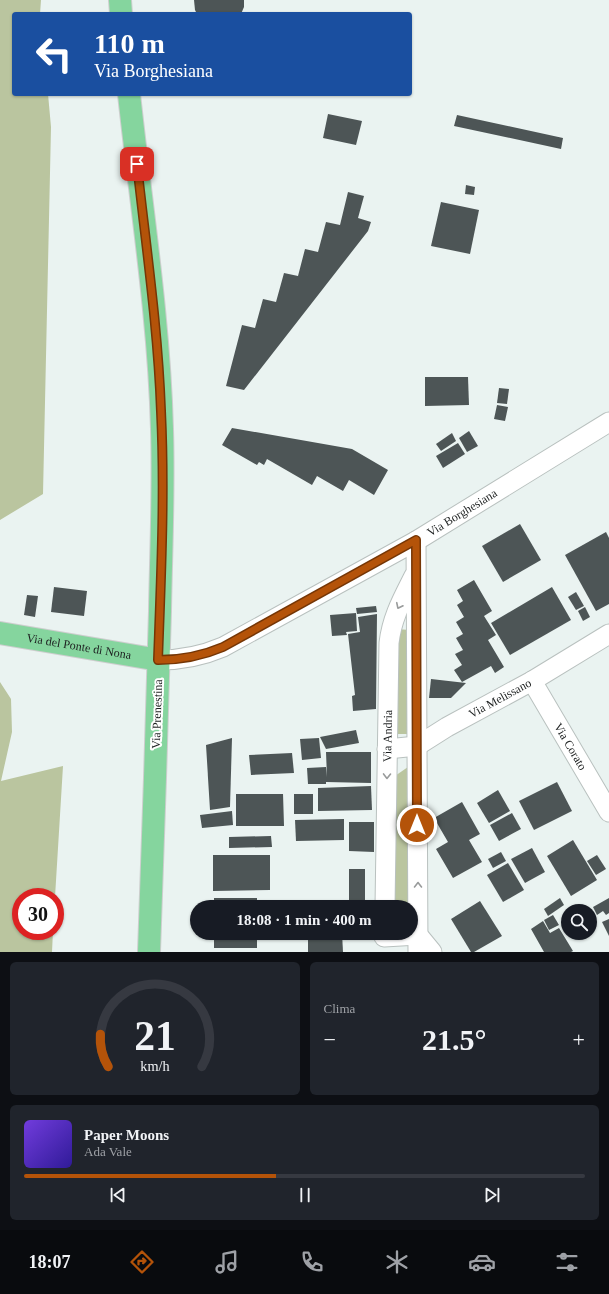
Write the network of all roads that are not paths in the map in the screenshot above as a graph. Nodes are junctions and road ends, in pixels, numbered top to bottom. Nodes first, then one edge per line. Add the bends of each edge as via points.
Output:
1 (120, 0) edge
2 (121, 12) edge
3 (129, 96) edge
4 (609, 422) edge
5 (416, 540) junction
6 (416, 571) junction
7 (0, 633) edge
8 (609, 634) edge
9 (158, 660) junction
10 (532, 681) junction
11 (417, 746) junction
12 (387, 749) junction
13 (609, 812) edge
14 (385, 900) edge
15 (384, 941) edge
16 (418, 944) edge
17 (149, 952) edge
18 (432, 952) edge

1 - 2 main road
3 - 9 main road, Via Prenestina via 154,314 162,411
4 - 5 street, Via Borghesiana
5 - 6 street, Via Andria
5 - 9 street, Via Borghesiana via 223,647 195,657
6 - 11 street, Via Andria
6 -> 12 street, Via Andria via 395,615 391,631
7 - 9 main road, Via del Ponte di Nona
8 - 10 street, Via Melissano
9 - 17 main road, Via Prenestina
10 - 11 street, Via Melissano
10 - 13 street, Via Corato
11 - 12 street, Via Melissano
16 -> 11 street, Via Andria
12 -> 14 street, Via Andria
15 - 16 street
16 - 18 street

